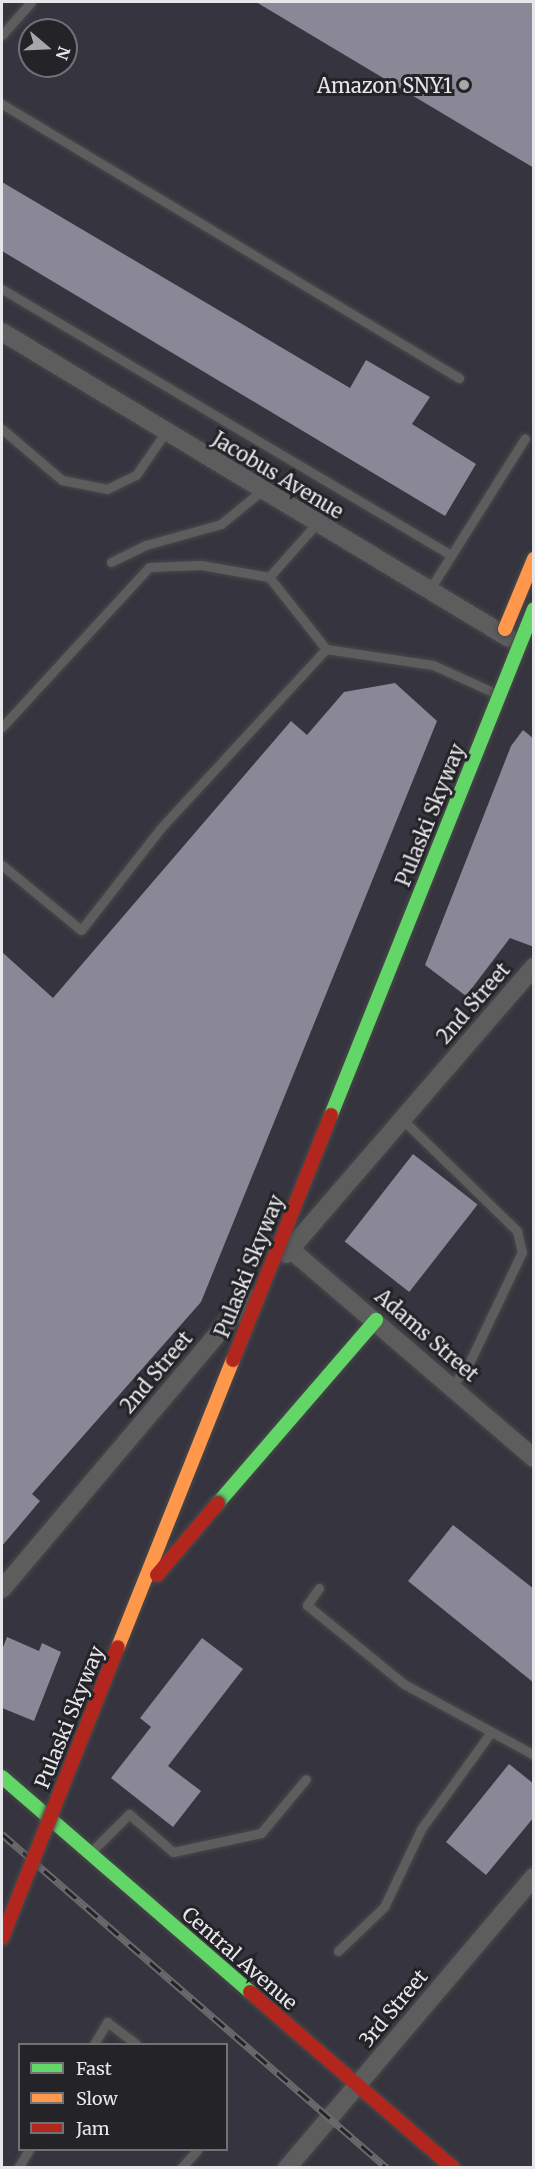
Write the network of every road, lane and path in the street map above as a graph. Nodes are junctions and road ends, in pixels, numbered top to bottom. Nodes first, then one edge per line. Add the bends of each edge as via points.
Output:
1 (31, 2) edge
2 (2, 35) edge
3 (2, 104) edge
4 (2, 289) edge
5 (2, 333) edge
6 (459, 378) dead end
7 (2, 429) edge
8 (165, 433) junction
9 (525, 438) dead end
10 (261, 491) junction
11 (315, 524) junction
12 (452, 555) junction
13 (534, 559) edge
14 (111, 562) dead end
15 (269, 577) junction
16 (430, 589) junction
17 (534, 609) edge
18 (498, 648) dead end
19 (326, 649) junction
20 (534, 654) edge
21 (489, 670) dead end
22 (502, 696) dead end
23 (475, 704) dead end
24 (2, 727) edge
25 (2, 865) edge
26 (534, 967) edge
27 (402, 1119) junction
28 (290, 1249) junction
29 (243, 1282) dead end
30 (376, 1320) junction
31 (207, 1371) dead end
32 (452, 1386) junction
33 (534, 1458) edge
34 (318, 1588) dead end
35 (2, 1589) edge
36 (491, 1732) junction
37 (534, 1755) edge
38 (2, 1777) edge
39 (306, 1779) dead end
40 (42, 1784) dead end
41 (28, 1817) dead end
42 (90, 1854) junction
43 (534, 1877) edge
44 (2, 1909) edge
45 (2, 1938) edge
46 (338, 1951) dead end
47 (95, 2043) edge
48 (135, 2043) edge
49 (358, 2085) junction
50 (28, 2151) edge
51 (196, 2151) edge
52 (18, 2168) edge
53 (181, 2168) edge
54 (287, 2168) edge
55 (453, 2168) edge

1 - 2 lane
3 - 6 lane
4 - 12 lane
5 - 8 street, Jacobus Avenue
7 - 8 lane via 62,480 107,489 136,475
8 - 10 street, Jacobus Avenue
9 - 12 lane
10 - 11 street, Jacobus Avenue
10 - 14 lane via 221,524 146,544
11 - 15 lane
11 - 16 street, Jacobus Avenue
12 - 16 lane
13 - 18 main road, bridge
15 - 19 lane
15 - 24 lane via 201,565 149,567
16 - 20 street, Jacobus Avenue
17 - 45 main road, Pulaski Skyway, bridge
19 - 22 lane via 433,665
19 - 25 lane via 160,829 81,930
21 - 23 main road
26 - 27 street, 2nd Street
27 - 28 street, 2nd Street
27 - 32 lane via 517,1231 522,1252 469,1363
28 - 30 street, Adams Street
28 - 35 street, 2nd Street
29 - 31 main road, Pulaski Skyway
30 - 32 street, Adams Street
30 - 44 main road, bridge via 218,1503 118,1630
32 - 33 street, Adams Street
34 - 36 lane via 307,1605 404,1684
36 - 37 lane
36 - 46 lane via 421,1829 384,1907
38 - 42 main road, Central Avenue
39 - 42 lane via 261,1833 173,1852 129,1814
40 - 41 main road, Pulaski Skyway
42 - 49 main road, Central Avenue
43 - 49 street, 3rd Street
47 - 48 lane via 107,2022
49 - 54 street, 3rd Street
49 - 55 main road, Central Avenue
50 - 52 lane
51 - 53 lane

